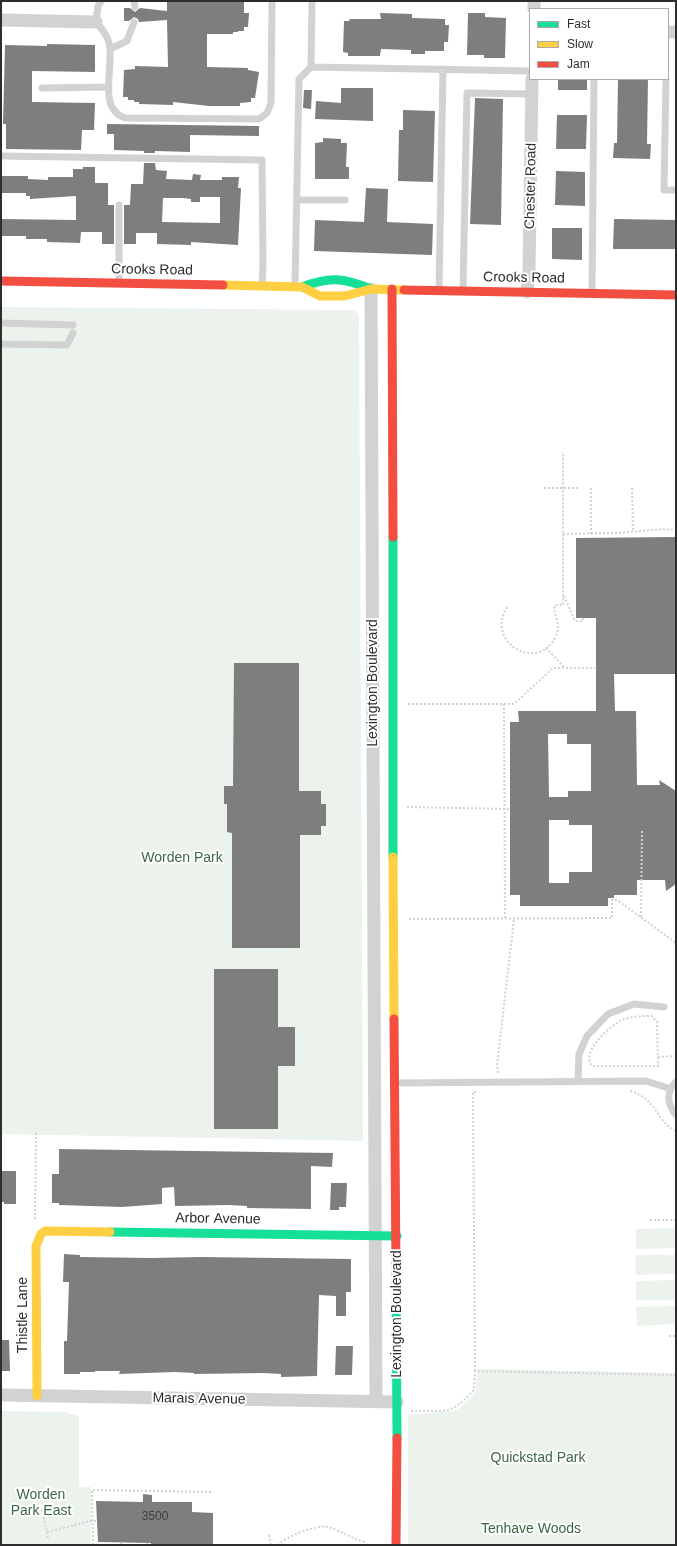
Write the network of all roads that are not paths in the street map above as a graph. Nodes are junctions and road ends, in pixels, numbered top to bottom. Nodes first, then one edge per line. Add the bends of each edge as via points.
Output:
1 (102, 1) edge
2 (272, 1) edge
3 (312, 1) edge
4 (1, 20) edge
5 (96, 22) junction
6 (134, 22) dead end
7 (110, 49) junction
8 (311, 67) junction
9 (443, 69) junction
10 (529, 71) edge
11 (532, 80) edge
12 (594, 80) edge
13 (666, 80) edge
14 (42, 88) dead end
15 (109, 88) junction
16 (532, 94) junction
17 (1, 156) edge
18 (676, 190) edge
19 (297, 200) junction
20 (345, 200) dead end
21 (119, 205) dead end
22 (1, 281) edge
23 (119, 283) junction
24 (262, 286) junction
25 (298, 286) junction
26 (370, 289) junction
27 (392, 289) junction
28 (438, 290) junction
29 (463, 291) junction
30 (527, 292) junction
31 (592, 294) junction
32 (676, 295) edge
33 (1, 324) edge
34 (73, 324) dead end
35 (73, 333) dead end
36 (1, 344) edge
37 (392, 352) junction
38 (371, 353) junction
39 (371, 460) junction
40 (392, 470) junction
41 (373, 588) junction
42 (393, 589) junction
43 (374, 777) junction
44 (394, 777) junction
45 (374, 848) junction
46 (394, 848) junction
47 (394, 972) junction
48 (374, 973) junction
49 (664, 1007) dead end
50 (578, 1080) junction
51 (374, 1082) junction
52 (394, 1082) junction
53 (676, 1082) edge
54 (671, 1089) junction
55 (676, 1115) edge
56 (40, 1234) joint
57 (376, 1235) junction
58 (397, 1236) junction
59 (1, 1395) edge
60 (37, 1396) junction
61 (376, 1402) junction
62 (397, 1402) junction
63 (396, 1545) edge

1 - 5 lane via 98,6
2 - 15 lane via 271,103 267,113 258,119 126,118 112,110
3 - 8 lane
4 - 5 street
5 - 7 lane via 105,33
6 - 7 lane via 127,41
7 - 15 lane
8 - 9 lane
8 - 19 lane via 299,79
9 - 10 lane
9 - 28 lane
11 - 16 street, Chester Road
12 - 31 lane
13 - 18 lane via 664,190
14 - 15 lane
16 - 29 lane via 467,93
16 - 30 street, Chester Road
17 - 24 lane via 262,160
19 - 20 lane
19 - 25 lane
21 - 23 lane
22 - 23 street, Crooks Road
23 - 24 street, Crooks Road
24 - 25 street, Crooks Road
25 - 26 street, Crooks Road via 320,296 345,296
25 - 26 street, Crooks Road via 320,278 346,279
26 - 27 street, Crooks Road
26 - 38 street, Lexington Boulevard
27 - 28 street, Crooks Road
27 - 37 street, Lexington Boulevard
28 - 29 street, Crooks Road
29 - 30 street, Crooks Road
30 - 31 street, Crooks Road
31 - 32 street, Crooks Road
33 - 34 lane
35 - 36 lane via 67,344
37 - 38 street
37 - 40 street, Lexington Boulevard
38 - 39 street, Lexington Boulevard
39 - 40 street via 387,470
39 - 41 street, Lexington Boulevard
40 - 42 street, Lexington Boulevard
41 - 42 street
41 - 43 street, Lexington Boulevard
42 - 44 street, Lexington Boulevard
43 - 44 street
43 - 45 street, Lexington Boulevard
44 - 46 street, Lexington Boulevard
45 - 46 street
45 - 48 street, Lexington Boulevard
46 - 47 street, Lexington Boulevard
47 - 48 street
47 - 52 street, Lexington Boulevard
48 - 51 street, Lexington Boulevard
49 - 50 lane via 634,1004 608,1014 586,1036 579,1054
50 - 52 lane
50 - 54 lane via 646,1081
51 - 52 street
51 - 57 street, Lexington Boulevard
52 - 58 street, Lexington Boulevard
53 - 54 lane
54 - 55 lane via 669,1103
56 - 57 street, Arbor Avenue via 51,1230
56 - 60 street, Thistle Lane via 36,1246
57 - 58 street, Arbor Avenue
57 - 61 street, Lexington Boulevard
58 - 62 street, Lexington Boulevard
59 - 60 street, Marais Avenue
60 - 61 street, Marais Avenue
61 - 62 street, Marais Avenue
62 - 63 street, Lexington Boulevard

